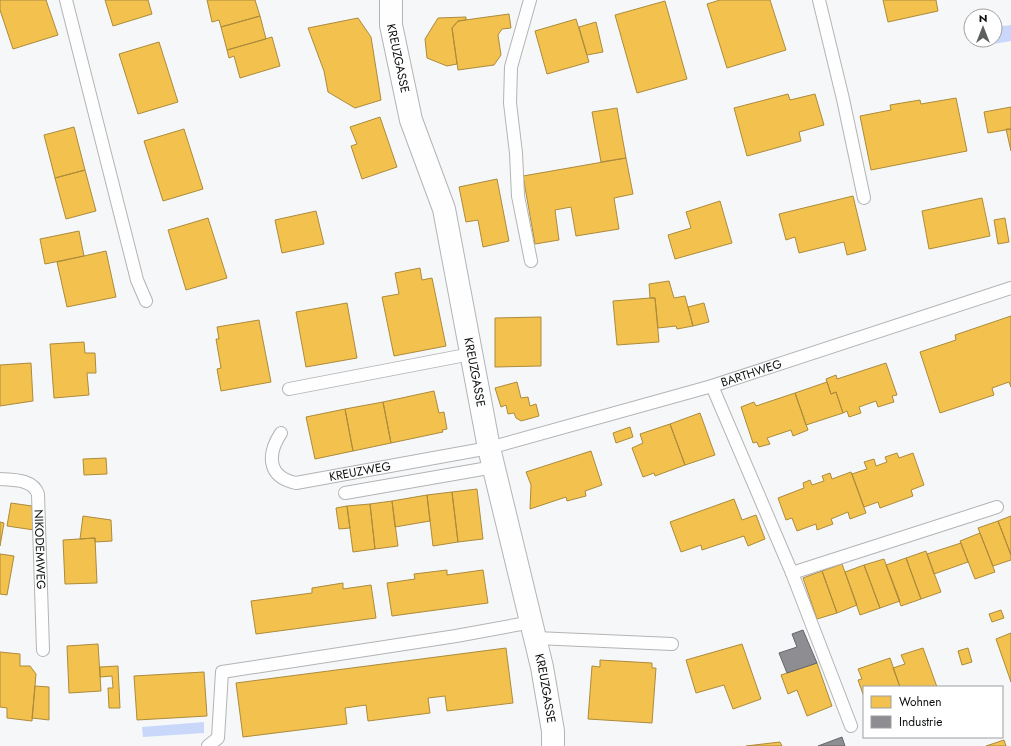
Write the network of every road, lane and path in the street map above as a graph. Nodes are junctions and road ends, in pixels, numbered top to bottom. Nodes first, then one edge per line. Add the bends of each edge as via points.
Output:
1 (66, 0) edge
2 (391, 0) edge
3 (530, 0) edge
4 (819, 0) edge
5 (864, 198) dead end
6 (532, 261) dead end
7 (1011, 288) edge
8 (146, 301) dead end
9 (471, 354) junction
10 (712, 386) junction
11 (289, 389) dead end
12 (281, 433) dead end
13 (492, 457) junction
14 (0, 479) edge
15 (345, 493) dead end
16 (997, 507) dead end
17 (792, 573) junction
18 (534, 630) junction
19 (672, 644) dead end
20 (43, 650) dead end
21 (851, 726) dead end
22 (208, 746) edge
23 (553, 746) edge

1 - 8 lane via 137,280
2 - 9 street, KREUZGASSE via 391,25 412,120 444,209
3 - 6 lane via 511,67 510,103 518,196
4 - 5 lane
7 - 10 lane, BARTHWEG
9 - 11 lane
9 - 13 street, KREUZGASSE
10 - 13 lane, BARTHWEG
10 - 17 lane
12 - 13 lane, KREUZWEG via 271,457 273,465 281,478 296,483
13 - 15 lane
13 - 18 street, KREUZGASSE
14 - 20 lane, NIKODEMWEG via 27,482 38,494
16 - 17 lane
17 - 21 lane
18 - 19 lane
18 - 22 lane via 448,637 222,672 218,738
18 - 23 street, KREUZGASSE via 553,731

